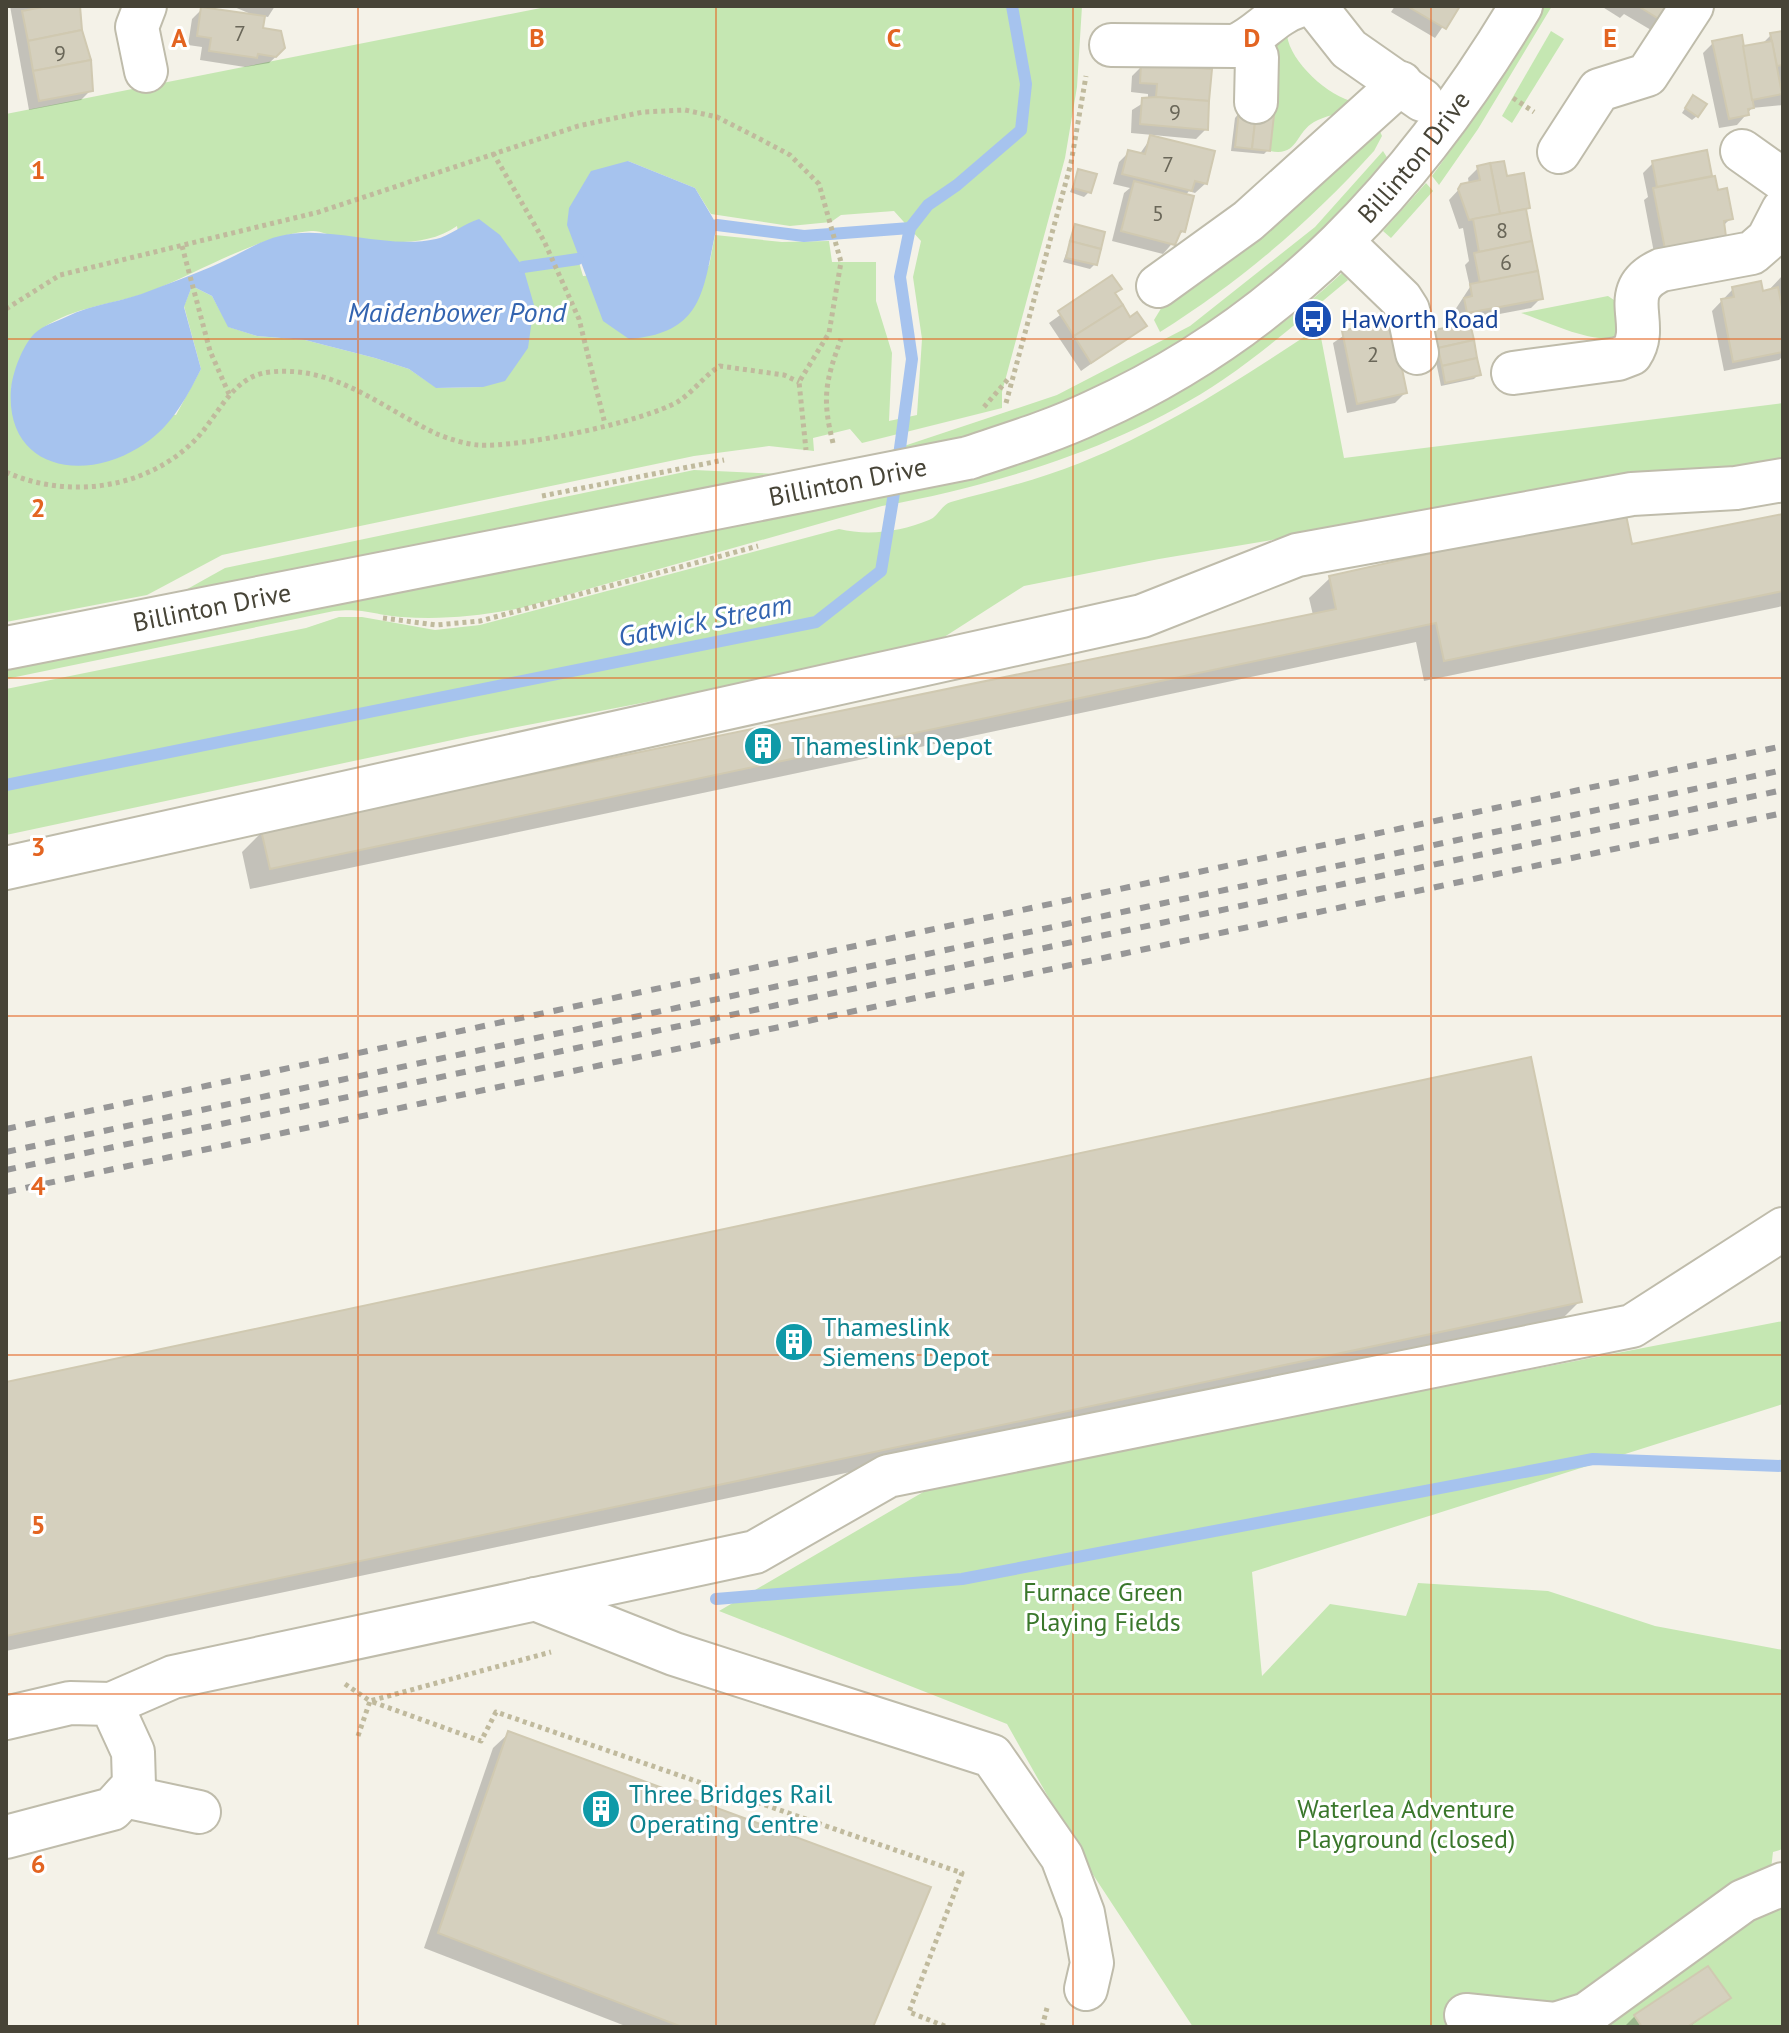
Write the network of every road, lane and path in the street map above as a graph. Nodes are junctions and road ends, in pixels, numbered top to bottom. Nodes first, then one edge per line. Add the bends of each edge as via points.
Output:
1 (145, 6) edge
2 (1299, 6) edge
3 (1315, 6) edge
4 (1521, 6) edge
5 (1692, 6) edge
6 (1247, 40) junction
7 (1099, 54) joint
8 (146, 71) dead end
9 (1401, 83) junction
10 (1256, 102) dead end
11 (1449, 118) junction
12 (1742, 151) dead end
13 (1559, 152) dead end
14 (493, 153) junction
15 (1783, 180) edge
16 (1783, 210) edge
17 (1342, 242) junction
18 (182, 246) junction
19 (1158, 286) dead end
20 (6, 309) edge
21 (841, 339) dead end
22 (1417, 353) dead end
23 (1513, 373) dead end
24 (1012, 375) junction
25 (799, 382) junction
26 (229, 394) junction
27 (1005, 411) dead end
28 (978, 412) dead end
29 (605, 424) junction
30 (807, 459) dead end
31 (6, 472) edge
32 (860, 480) junction
33 (1783, 480) edge
34 (6, 648) edge
35 (6, 868) edge
36 (1783, 1229) edge
37 (535, 1599) junction
38 (562, 1649) dead end
39 (370, 1701) junction
40 (111, 1704) junction
41 (6, 1718) edge
42 (358, 1736) dead end
43 (6, 1837) edge
44 (1783, 1884) edge
45 (1068, 1993) joint
46 (1466, 2015) dead end
47 (947, 2027) edge
48 (1042, 2027) edge

1 - 8 street via 137,27
2 - 6 street via 1275,16
3 - 9 street via 1349,49
4 - 11 street, Billinton Drive
5 - 13 street via 1647,75 1599,90
6 - 7 street via 1210,48
6 - 10 street via 1257,57
7 - 24 path
9 - 11 street
9 - 19 street via 1248,221
11 - 17 street, Billinton Drive
12 - 15 street
14 - 18 path via 319,212
14 - 25 path via 596,122 685,110 717,117 790,155 819,184 841,262 829,333
14 - 29 path via 544,241 579,319
16 - 23 street via 1768,239 1752,253 1648,275 1638,288 1640,333 1631,354
17 - 22 street via 1401,299
17 - 32 street, Billinton Drive via 1270,308 1155,381 1051,430 968,458
18 - 20 path via 60,275
18 - 26 path via 210,351
21 - 32 path via 823,408 835,452
24 - 27 path
24 - 28 path
25 - 29 path via 720,366 679,400
25 - 30 path
26 - 29 path via 266,372 327,375 440,435 477,445 521,443
26 - 31 path via 192,443 164,465 123,481 63,488 35,485
32 - 34 street, Billinton Drive
33 - 35 street via 1632,494 1297,555 1142,616
36 - 37 street via 1632,1326 888,1476 755,1552
37 - 40 street via 173,1677
37 - 45 street via 674,1654 992,1756 1062,1857 1083,1913 1092,1963
38 - 39 path
39 - 42 path
39 - 47 path via 481,1741 496,1712 962,1873 909,2012
40 - 41 street via 70,1703
40 - 43 street via 157,1797
44 - 46 street via 1743,1901 1579,2018 1555,2024
45 - 48 path

